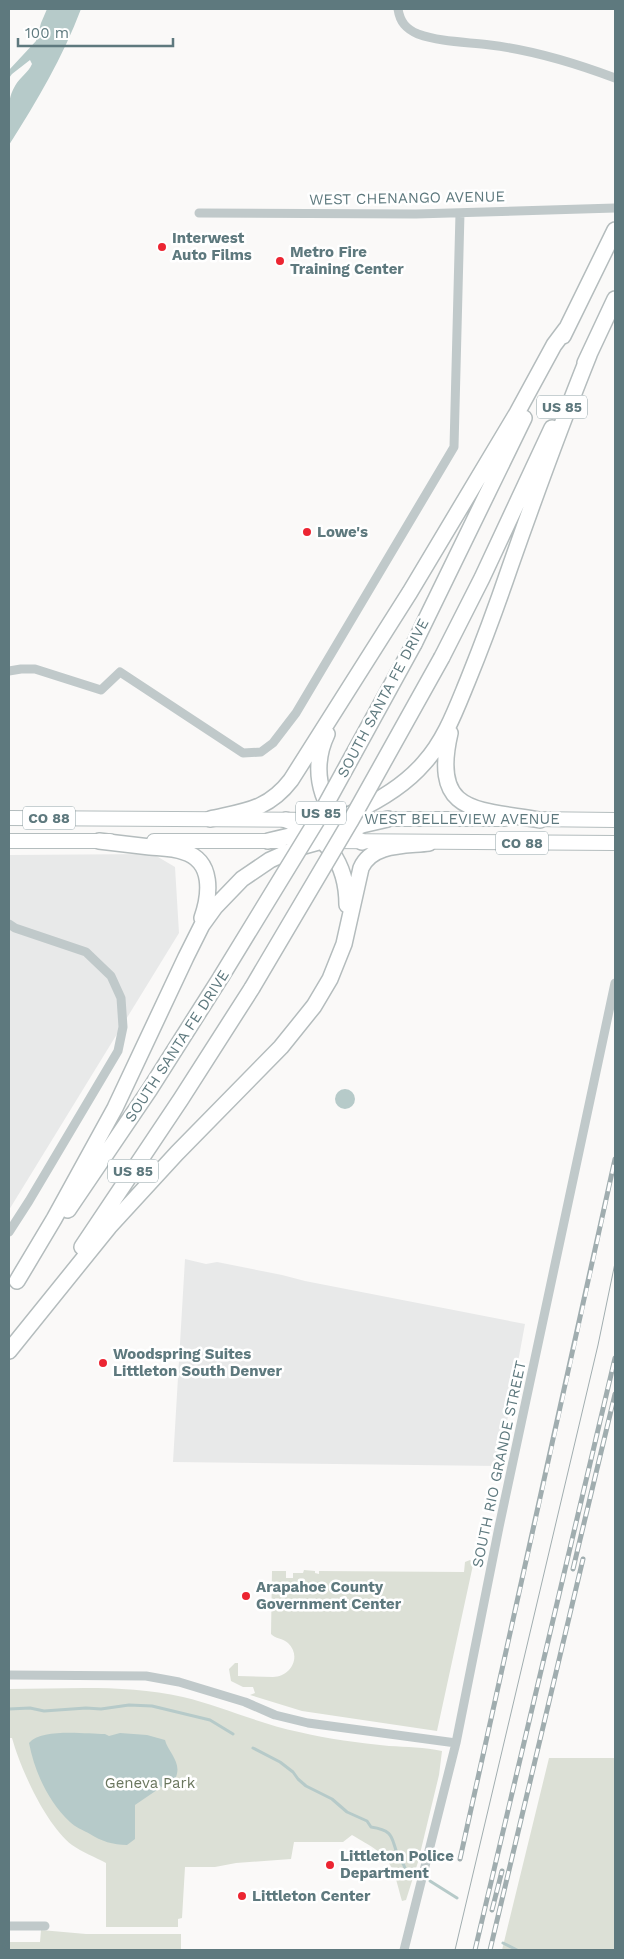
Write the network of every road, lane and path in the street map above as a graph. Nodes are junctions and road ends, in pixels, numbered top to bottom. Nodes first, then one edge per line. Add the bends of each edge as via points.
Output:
1 (398, 9) edge
2 (615, 78) edge
3 (615, 208) edge
4 (199, 213) dead end
5 (460, 213) junction
6 (615, 230) edge
7 (615, 299) edge
8 (566, 328) junction
9 (589, 355) junction
10 (9, 671) edge
11 (344, 697) junction
12 (454, 714) junction
13 (9, 818) edge
14 (388, 818) joint
15 (210, 819) junction
16 (286, 820) junction
17 (540, 820) junction
18 (615, 820) edge
19 (341, 825) junction
20 (310, 830) junction
21 (9, 841) edge
22 (99, 841) junction
23 (268, 841) junction
24 (322, 841) junction
25 (362, 842) junction
26 (429, 843) junction
27 (615, 843) edge
28 (9, 924) edge
29 (186, 957) junction
30 (615, 982) edge
31 (301, 1024) junction
32 (9, 1232) edge
33 (13, 1286) edge
34 (9, 1351) edge
35 (9, 1675) edge
36 (456, 1743) junction
37 (9, 1926) edge
38 (45, 1926) dead end
39 (404, 1950) edge

1 - 2 street via 405,27 418,34 523,50
3 - 5 street, WEST CHENANGO AVENUE
4 - 5 street, WEST CHENANGO AVENUE
5 - 10 street via 454,447 296,713 273,743 261,752 243,753 120,672 101,690 35,669
6 - 8 highway, SOUTH SANTA FE DRIVE / US 85
7 - 9 highway, SOUTH SANTA FE DRIVE / US 85
8 - 11 highway via 498,446
8 - 33 highway, SOUTH SANTA FE DRIVE / US 85, bridge via 414,644 320,815 145,1097
9 - 12 highway
9 - 34 highway, SOUTH SANTA FE DRIVE / US 85, bridge via 442,657 350,822 252,988 176,1107
11 - 15 highway via 278,796 262,805
11 - 19 highway via 321,748 318,766 324,798
12 - 17 highway via 444,765 453,794 473,808
12 - 19 highway via 435,750 409,778
13 - 15 main road, CO 88
14 - 17 main road, WEST BELLEVIEW AVENUE / CO 88
14 - 19 highway
15 - 16 main road, CO 88
16 - 19 main road, CO 88
16 - 20 highway
17 - 18 main road, WEST BELLEVIEW AVENUE / CO 88
19 - 20 highway
19 - 24 highway
19 - 25 highway
20 - 23 highway
20 - 24 highway
21 - 22 main road, WEST BELLEVIEW AVENUE / CO 88
22 - 23 main road, WEST BELLEVIEW AVENUE / CO 88
22 - 29 highway via 178,850 200,862 207,877 208,897
23 - 24 main road, WEST BELLEVIEW AVENUE / CO 88
24 - 25 main road, WEST BELLEVIEW AVENUE / CO 88
24 - 29 highway via 270,860 242,879 202,925
24 - 31 highway via 342,869 347,885 347,905 328,977
25 - 26 main road, WEST BELLEVIEW AVENUE / CO 88
26 - 27 main road, WEST BELLEVIEW AVENUE / CO 88
26 - 31 highway via 383,849 366,860 338,960 322,994
28 - 32 street via 86,952 112,976 121,998 124,1027 118,1051
29 - 33 highway via 114,1108 54,1219
30 - 36 street, SOUTH RIO GRANDE STREET
31 - 34 highway via 109,1226
35 - 36 street via 146,1676 179,1682 308,1723
36 - 39 street, SOUTH RIO GRANDE STREET
37 - 38 street

